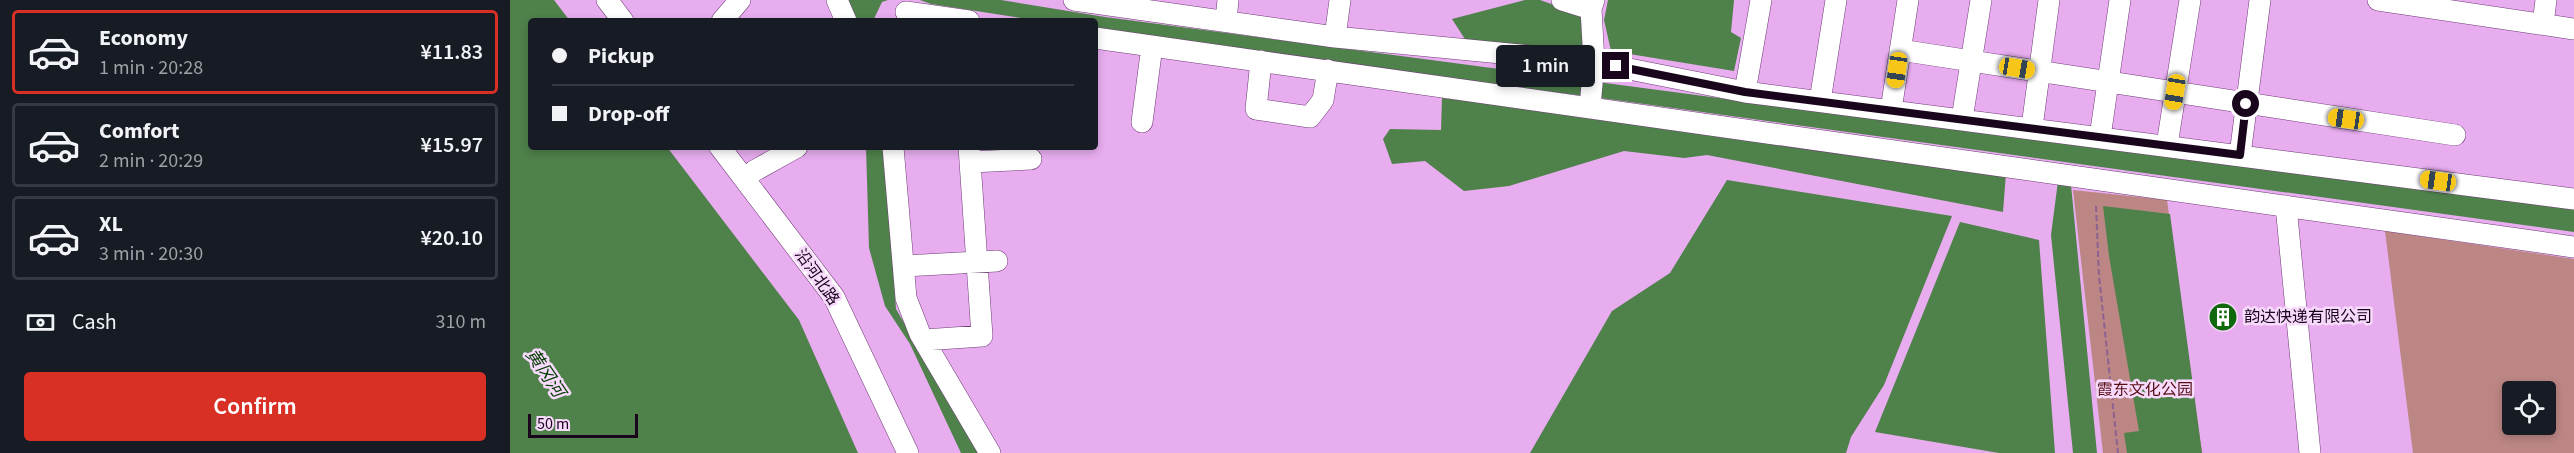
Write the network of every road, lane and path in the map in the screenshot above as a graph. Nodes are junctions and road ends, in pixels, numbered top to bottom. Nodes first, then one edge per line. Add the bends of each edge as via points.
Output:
1 (607, 0) edge
2 (740, 0) edge
3 (837, 0) edge
4 (1074, 0) edge
5 (1228, 0) edge
6 (1340, 0) edge
7 (1562, 0) edge
8 (1761, 0) edge
9 (1836, 0) edge
10 (1908, 0) edge
11 (1981, 0) edge
12 (2049, 0) edge
13 (2120, 0) edge
14 (2190, 0) edge
15 (2260, 0) edge
16 (2378, 0) edge
17 (2546, 0) edge
18 (2400, 2) edge
19 (1140, 5) edge
20 (1592, 5) edge
21 (2471, 6) edge
22 (905, 11) edge
23 (621, 18) edge
24 (725, 18) edge
25 (845, 18) edge
26 (946, 18) edge
27 (1226, 21) junction
28 (2543, 24) junction
29 (2574, 29) edge
30 (1335, 37) junction
31 (1098, 38) edge
32 (1152, 46) junction
33 (1900, 50) junction
34 (1262, 61) junction
35 (1971, 61) junction
36 (1594, 62) junction
37 (1328, 70) junction
38 (2040, 72) junction
39 (2108, 82) junction
40 (1745, 92) junction
41 (2175, 92) junction
42 (1820, 101) junction
43 (2246, 104) junction
44 (1590, 108) junction
45 (1892, 110) junction
46 (1962, 119) junction
47 (1142, 122) dead end
48 (2032, 127) junction
49 (2455, 135) dead end
50 (2100, 137) junction
51 (2167, 145) junction
52 (722, 150) edge
53 (792, 150) edge
54 (893, 150) edge
55 (970, 154) edge
56 (2240, 155) junction
57 (1031, 159) dead end
58 (754, 171) dead end
59 (2574, 199) edge
60 (2096, 206) dead end
61 (2286, 206) junction
62 (2574, 247) edge
63 (997, 261) dead end
64 (904, 266) junction
65 (924, 340) junction
66 (908, 453) edge
67 (990, 453) edge
68 (2118, 453) edge
69 (2310, 453) edge

1 - 23 street
2 - 24 street
3 - 25 street
4 - 19 street
5 - 27 street
6 - 30 street
7 - 20 street
8 - 40 street
9 - 42 street
10 - 33 street
11 - 35 street
12 - 38 street
13 - 39 street
14 - 41 street
15 - 43 street
16 - 18 street
17 - 28 street
18 - 21 street
19 - 27 street
20 - 36 street
21 - 28 street
22 - 26 street
27 - 30 street
28 - 29 street
30 - 36 street
31 - 32 street
32 - 34 street
32 - 47 street
33 - 35 street
33 - 45 street
34 - 37 street
34 - 37 street via 1256,109 1310,117 1323,100
35 - 38 street
35 - 46 street
36 - 40 street
36 - 44 street
37 - 44 street
38 - 39 street
38 - 48 street
39 - 41 street
39 - 50 street
40 - 42 street
41 - 43 street
41 - 51 street
42 - 45 street
43 - 49 street
43 - 56 street
44 - 61 street
45 - 46 street
46 - 48 street
48 - 50 street
50 - 51 street
51 - 56 street
52 - 66 street, 沿河北路 via 834,297
53 - 58 street
54 - 64 street
55 - 57 street
55 - 65 street via 982,336
56 - 59 street
60 - 68 path via 2099,276
61 - 62 street
61 - 69 street
63 - 64 street
64 - 65 street via 906,298
65 - 67 street

